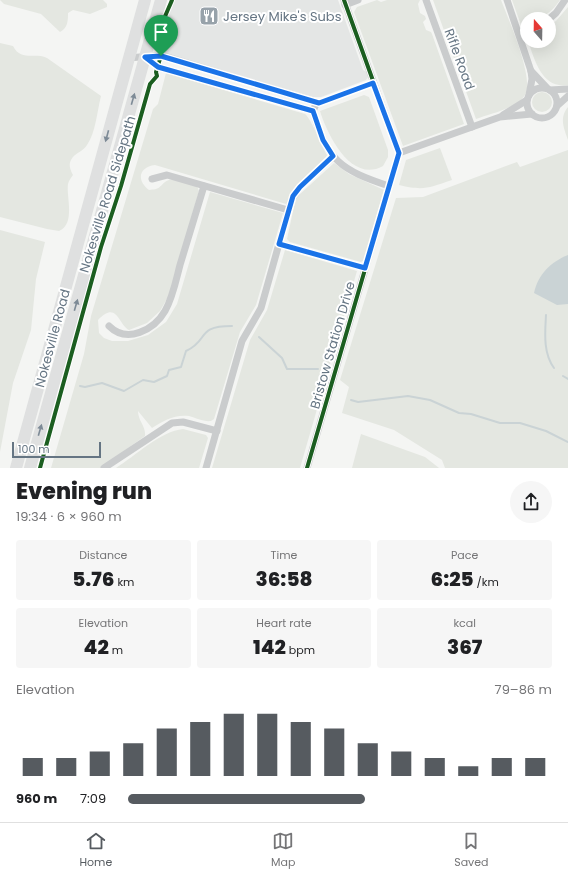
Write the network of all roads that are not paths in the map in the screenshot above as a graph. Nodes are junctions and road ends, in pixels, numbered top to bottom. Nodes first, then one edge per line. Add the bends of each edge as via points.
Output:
1 (146, 0) edge
2 (160, 0) edge
3 (358, 0) edge
4 (426, 0) edge
5 (507, 0) edge
6 (565, 0) edge
7 (345, 2) edge
8 (556, 13) edge
9 (519, 32) joint
10 (145, 57) junction
11 (129, 58) junction
12 (531, 71) junction
13 (373, 83) junction
14 (548, 89) junction
15 (568, 89) edge
16 (568, 96) edge
17 (528, 98) junction
18 (319, 103) junction
19 (557, 106) junction
20 (313, 111) junction
21 (532, 114) junction
22 (500, 117) junction
23 (472, 127) junction
24 (399, 153) junction
25 (333, 156) junction
26 (152, 179) dead end
27 (204, 186) junction
28 (389, 186) junction
29 (288, 210) junction
30 (279, 244) junction
31 (365, 268) junction
32 (110, 326) dead end
33 (217, 430) junction
34 (16, 468) edge
35 (30, 468) edge
36 (104, 468) edge
37 (206, 468) edge
38 (306, 468) edge

1 - 11 highway, Nokesville Road
2 - 10 highway, Nokesville Road
3 - 7 street
4 - 23 street, Rifle Road
5 - 9 street
6 - 8 street
7 - 13 street
9 - 12 street
10 - 11 street
10 - 18 street via 161,56
10 - 20 street via 158,67
35 -> 10 highway, Nokesville Road
11 -> 34 highway, Nokesville Road
12 - 14 street
12 - 17 street
13 - 18 street
13 - 24 street
14 - 15 street
14 - 17 street via 536,89
14 - 19 street via 556,97
16 - 19 street
17 - 21 street
17 - 22 street
18 - 20 street via 314,106
19 - 21 street via 554,112 546,117
20 - 25 street via 323,140
21 - 22 street
22 - 23 street
23 - 24 street
24 - 28 street, Bristow Station Drive
25 - 28 street via 355,173
25 - 29 street via 300,187 293,196
26 - 27 street via 167,175
27 - 29 street
27 - 32 street via 171,295 162,316 148,328 131,335 118,333
28 - 31 street, Bristow Station Drive
29 - 30 street
30 - 31 street
30 - 33 street via 261,308 242,341
31 - 38 street, Bristow Station Drive
33 - 36 street via 183,422 172,423
33 - 37 street

